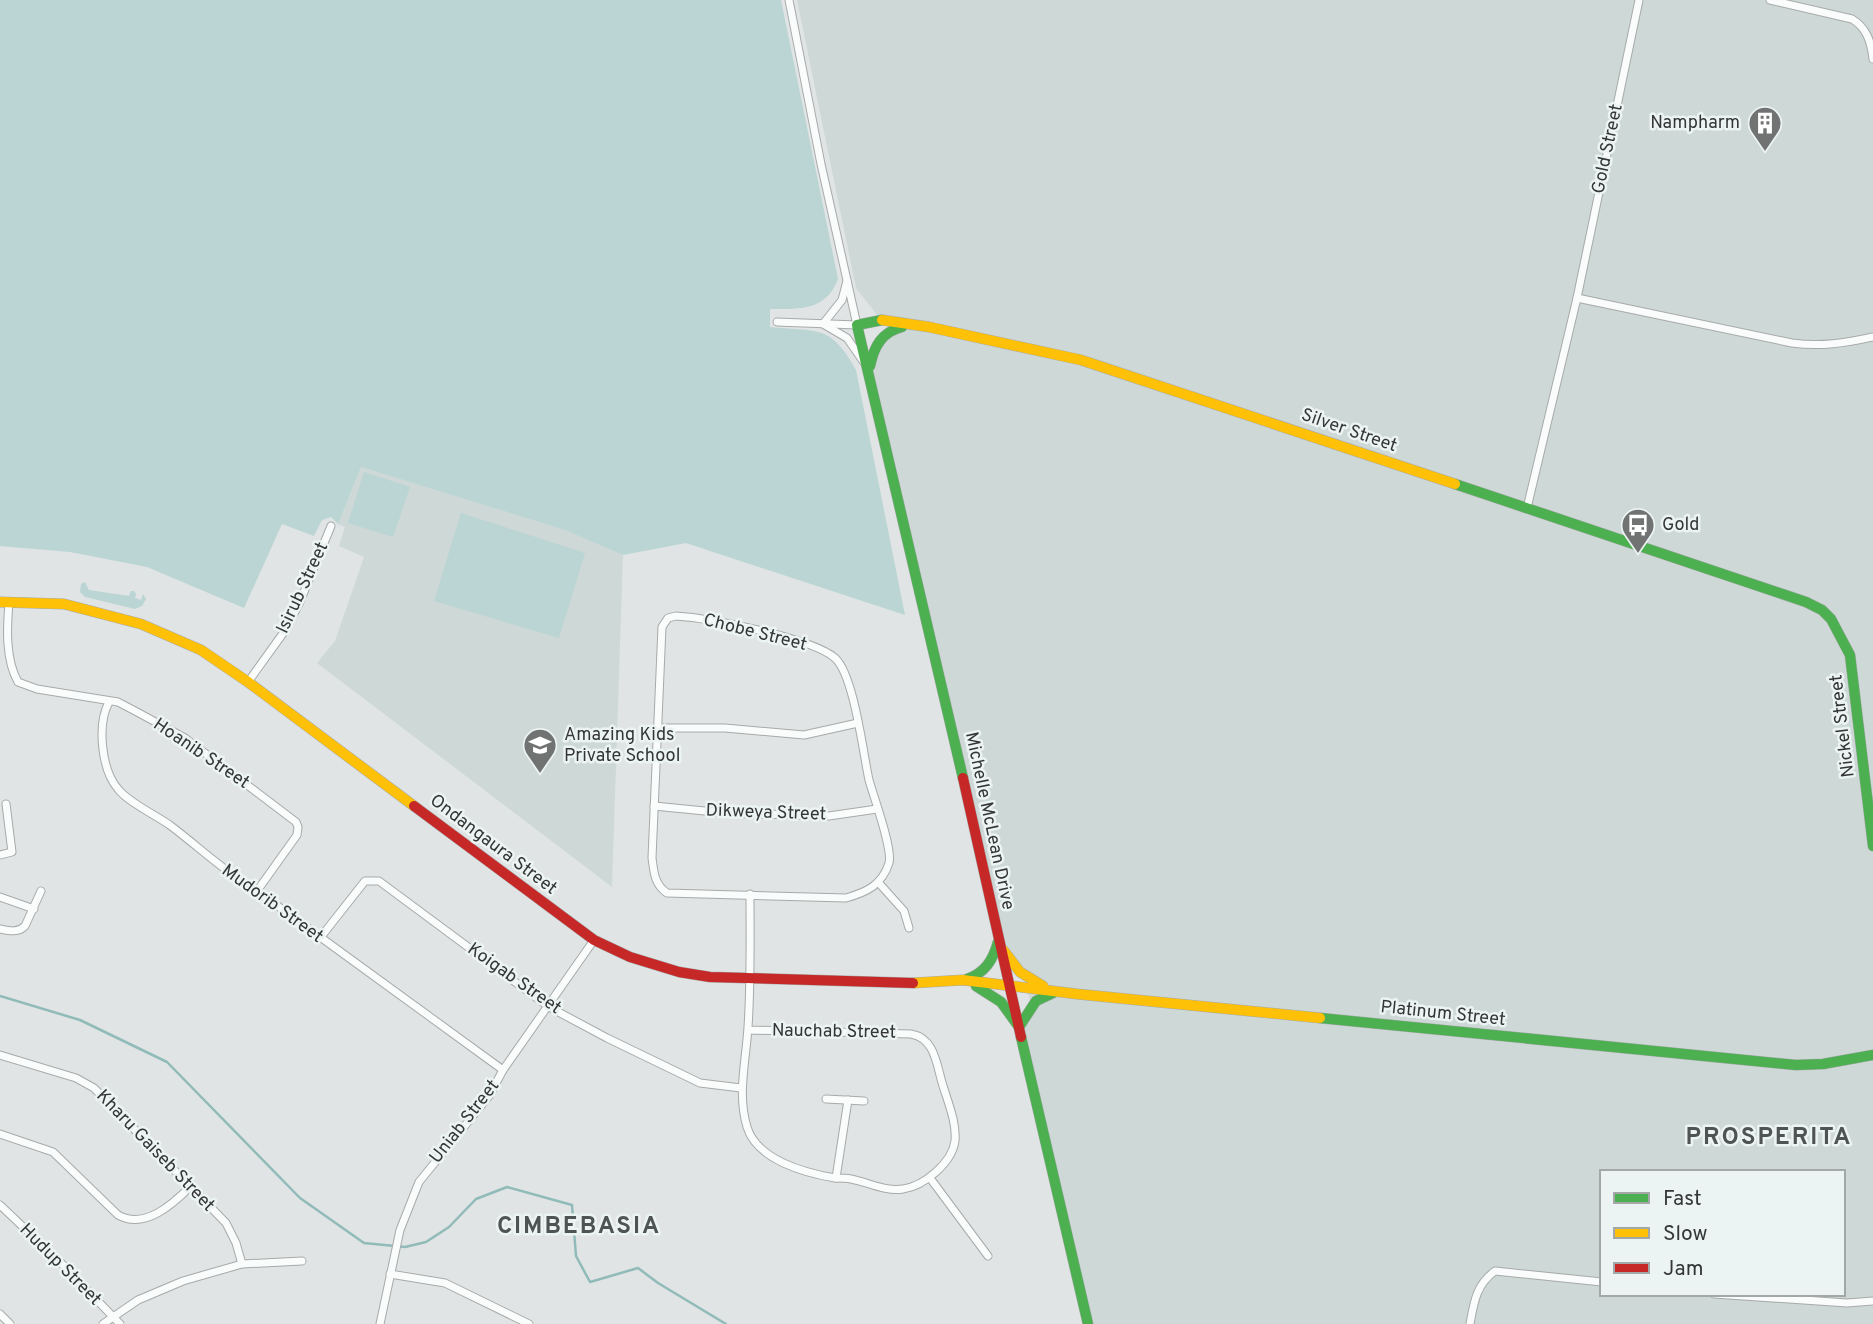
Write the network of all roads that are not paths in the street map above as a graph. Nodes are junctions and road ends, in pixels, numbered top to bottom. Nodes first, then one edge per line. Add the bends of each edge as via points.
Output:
1 (789, 0) edge
2 (1639, 0) edge
3 (1770, 0) edge
4 (1873, 59) edge
5 (848, 278) junction
6 (1577, 298) junction
7 (777, 322) dead end
8 (822, 324) junction
9 (857, 325) junction
10 (909, 326) junction
11 (1873, 337) edge
12 (868, 371) junction
13 (1527, 508) junction
14 (331, 526) dead end
15 (4, 602) edge
16 (1822, 610) joint
17 (248, 682) junction
18 (109, 702) junction
19 (858, 723) junction
20 (657, 728) junction
21 (6, 804) dead end
22 (654, 806) junction
23 (877, 809) junction
24 (1873, 846) edge
25 (0, 855) edge
26 (878, 882) junction
27 (41, 891) dead end
28 (257, 891) junction
29 (750, 894) junction
30 (0, 897) edge
31 (34, 909) junction
32 (909, 928) dead end
33 (0, 929) edge
34 (320, 939) junction
35 (594, 940) junction
36 (998, 940) junction
37 (750, 979) junction
38 (963, 980) junction
39 (1009, 985) junction
40 (1057, 992) junction
41 (549, 1007) junction
42 (1019, 1027) junction
43 (748, 1030) junction
44 (0, 1055) edge
45 (1873, 1055) edge
46 (503, 1070) junction
47 (741, 1088) junction
48 (826, 1099) dead end
49 (848, 1100) junction
50 (864, 1101) dead end
51 (0, 1134) edge
52 (836, 1178) junction
53 (930, 1178) junction
54 (191, 1186) junction
55 (0, 1205) edge
56 (988, 1256) dead end
57 (302, 1261) dead end
58 (242, 1264) junction
59 (390, 1274) junction
60 (1600, 1282) edge
61 (1744, 1296) edge
62 (1873, 1301) edge
63 (0, 1314) edge
64 (112, 1317) junction
65 (10, 1324) edge
66 (103, 1324) edge
67 (120, 1324) edge
68 (380, 1324) edge
69 (528, 1324) edge
70 (1088, 1324) edge
71 (1470, 1324) edge

1 - 5 street
2 - 6 street, Gold Street
3 - 4 street via 1861,24
5 - 8 street via 842,300
5 - 9 street
6 - 11 street via 1792,343 1848,343
6 - 13 street, Gold Street
7 - 8 street
8 - 9 street
8 - 12 street via 847,338
9 - 10 street, Silver Street via 881,320
9 - 12 street, Michelle McLean Drive
10 - 12 street via 885,334 872,352
10 - 13 street, Silver Street via 1081,360
12 - 36 street, Michelle McLean Drive
13 - 16 street, Silver Street
14 - 17 street, Isirub Street via 284,632
15 - 17 street, Ondangaura Street via 64,604 141,624 201,650
15 - 18 street, Hoanib Street via 9,655 18,682
16 - 24 street, Nickel Street via 1850,655
17 - 35 street, Ondangaura Street
18 - 28 street, Mudorib Street via 103,712 102,732 108,772 119,790
18 - 28 street, Hoanib Street via 118,702 185,738 296,822 297,835
19 - 20 street via 804,735
19 - 20 street, Chobe Street via 844,671 826,652 759,631 676,616 668,618 662,628
19 - 23 street, Chobe Street
20 - 22 street, Chobe Street
21 - 25 street via 12,852
22 - 23 street, Dikweya Street via 829,816
22 - 29 street, Chobe Street via 652,858 659,888
23 - 26 street, Chobe Street via 890,853
26 - 29 street, Chobe Street via 872,890 846,898
26 - 32 street via 904,911
27 - 31 street
28 - 34 street, Mudorib Street
29 - 37 street
30 - 31 street
31 - 33 street via 21,930
34 - 41 street, Koigab Street via 365,881 379,881
34 - 46 street, Mudorib Street
35 - 37 street, Ondangaura Street via 679,972
35 - 41 street, Uniab Street
36 - 38 street via 990,964 976,977
36 - 39 street, Michelle McLean Drive
36 - 40 street via 1026,978
37 - 38 street, Ondangaura Street
37 - 43 street, Nauchab Street
38 - 39 street, Ondangaura Street
38 - 42 street via 996,996
39 - 40 street, Platinum Street
39 - 42 street, Michelle McLean Drive
40 - 42 street via 1036,1001
40 - 45 street, Platinum Street via 1773,1063 1823,1064
41 - 46 street, Uniab Street
41 - 47 street, Koigab Street via 700,1083
42 - 70 street, Michelle McLean Drive
43 - 47 street, Nauchab Street
43 - 53 street, Nauchab Street via 911,1034 927,1041 955,1128 950,1155
44 - 54 street, Kharu Gaiseb Street via 89,1084
46 - 59 street, Uniab Street via 475,1114 419,1182 400,1230
47 - 52 street, Nauchab Street via 748,1131 762,1151 797,1168
48 - 49 street
49 - 50 street
49 - 52 street
51 - 54 street via 53,1152 125,1219 158,1213
52 - 53 street, Nauchab Street via 892,1189
53 - 56 street
54 - 58 street, Kharu Gaiseb Street via 226,1223
55 - 64 street, Hudup Street
57 - 58 street
58 - 64 street via 156,1291
59 - 68 street, Uniab Street
59 - 69 street via 445,1283
60 - 71 street via 1495,1271 1477,1290
61 - 62 street
63 - 65 street
64 - 66 street
64 - 67 street, Hudup Street

